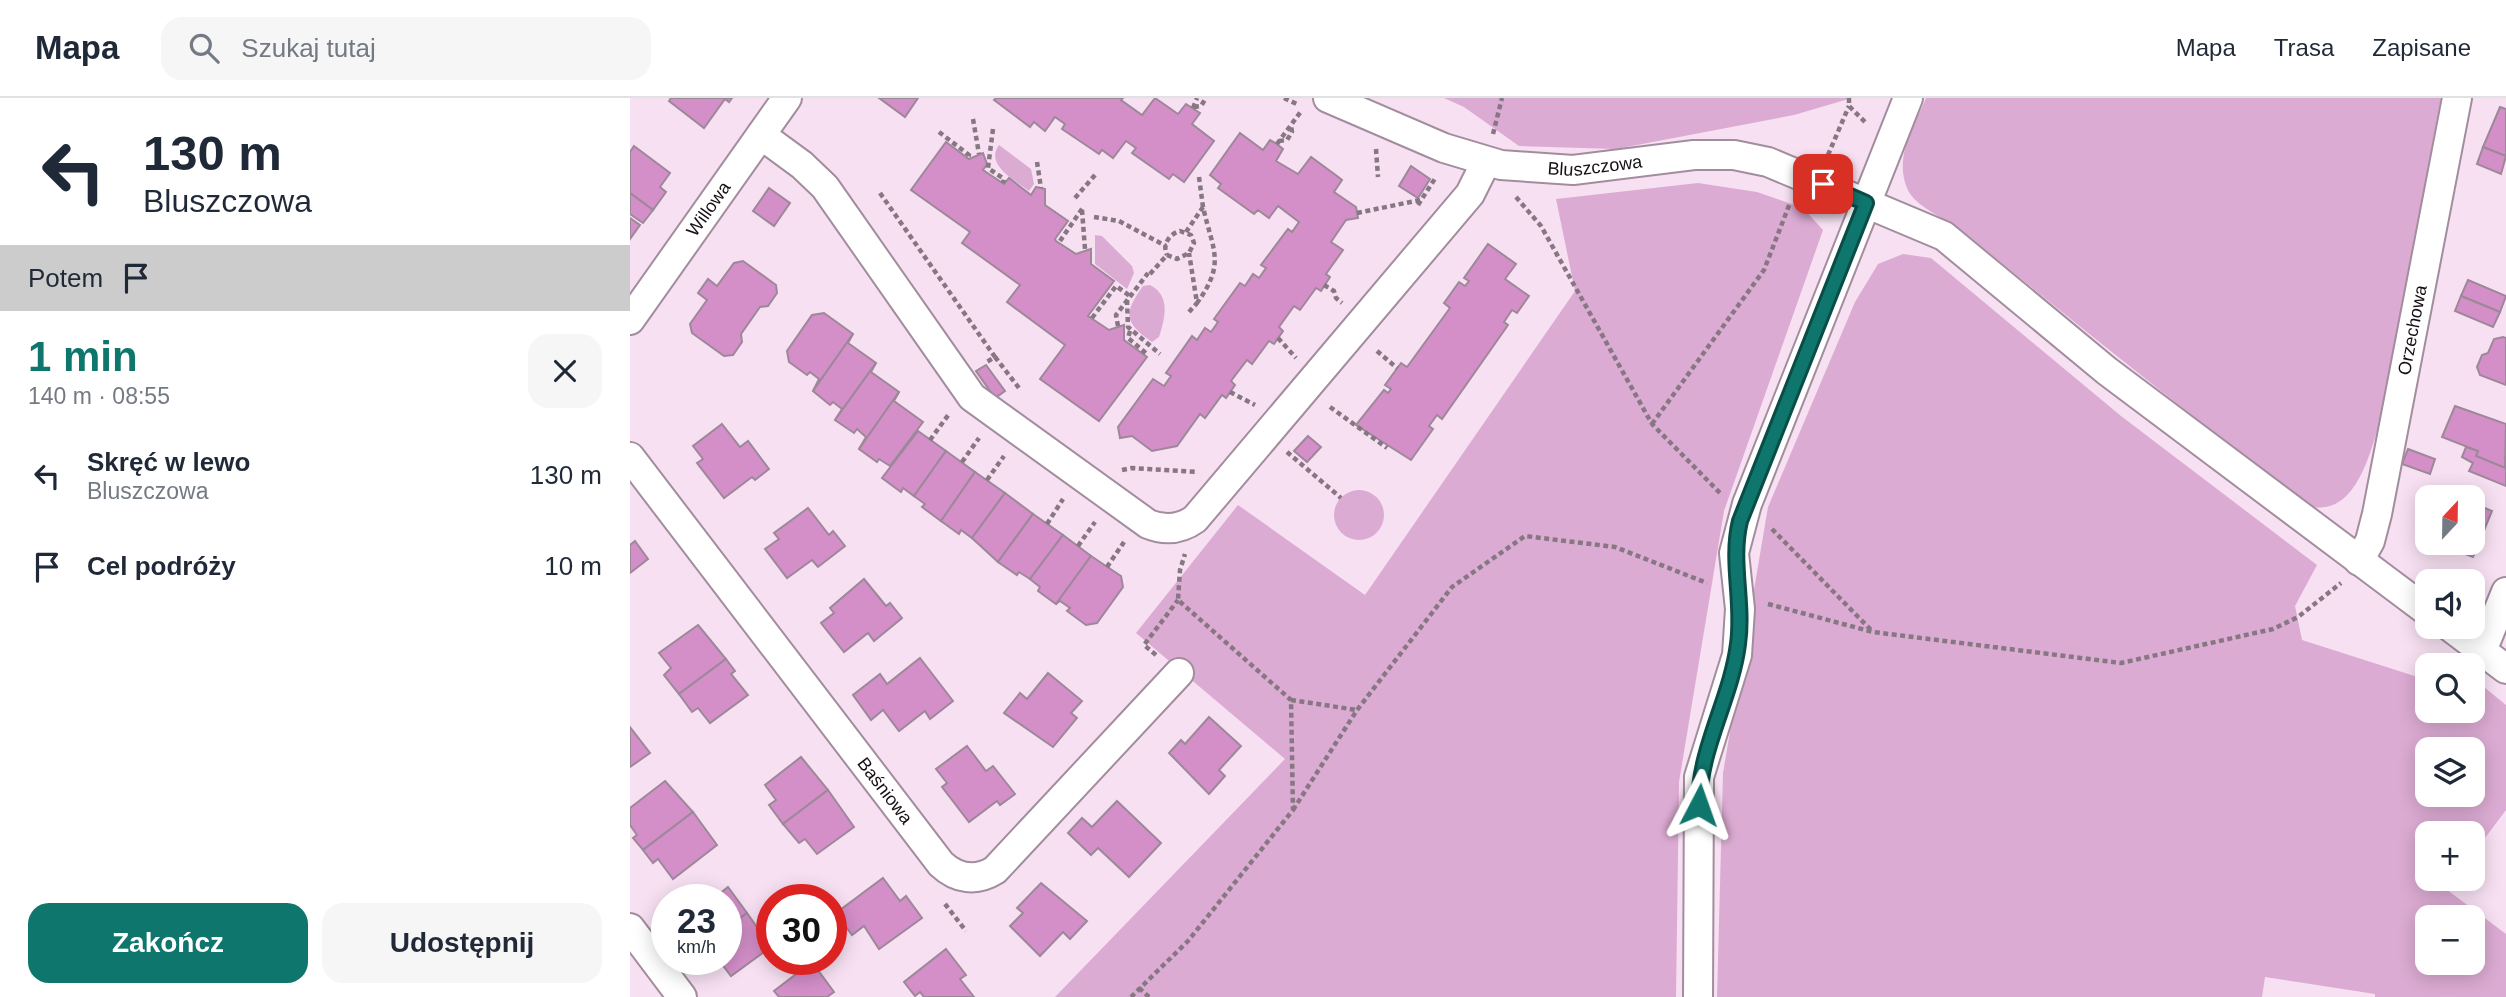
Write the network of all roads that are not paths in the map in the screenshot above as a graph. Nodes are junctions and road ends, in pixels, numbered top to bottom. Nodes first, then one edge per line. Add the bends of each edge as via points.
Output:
1 (788, 98) edge
2 (1328, 98) edge
3 (1908, 98) edge
4 (2457, 98) edge
5 (761, 135) junction
6 (1482, 169) junction
7 (1866, 203) junction
8 (630, 320) edge
9 (630, 457) edge
10 (2359, 561) junction
11 (2506, 592) edge
12 (2415, 602) edge
13 (2466, 639) edge
14 (2482, 651) junction
15 (2506, 669) edge
16 (1179, 673) road end
17 (630, 928) edge
18 (682, 997) edge
19 (1698, 997) edge

1 - 5 street, Willowa
2 - 6 street, Bluszczowa
3 - 7 street
4 - 10 street, Orzechowa via 2377,514
5 - 6 street via 825,187 958,392 972,397 1148,524 1172,528 1201,511 1470,194
5 - 8 street, Willowa
6 - 7 street, Bluszczowa via 1573,170 1694,155 1734,155 1768,162
7 - 10 street, Bluszczowa via 1944,236 2107,371
7 - 19 street via 1736,501 1737,655 1699,777
9 - 16 street, Baśniowa via 941,864 953,873 978,877 995,870
10 - 12 street, Bluszczowa
11 - 14 street
13 - 14 street
14 - 15 street
17 - 18 street

